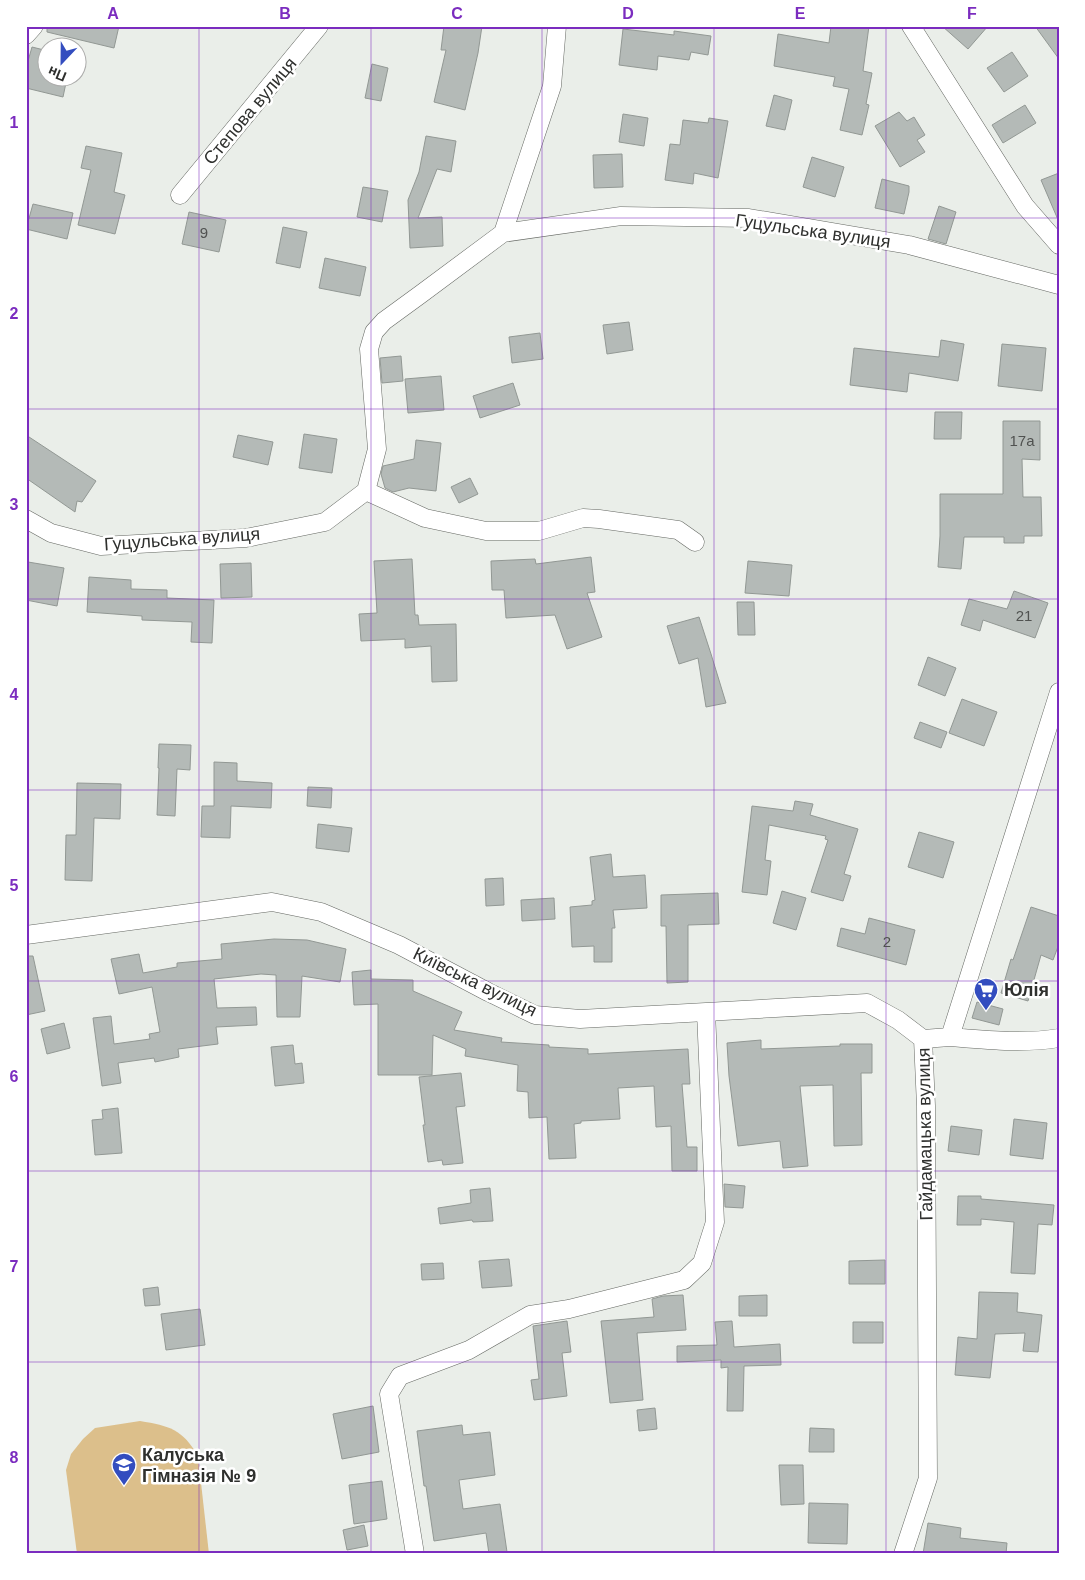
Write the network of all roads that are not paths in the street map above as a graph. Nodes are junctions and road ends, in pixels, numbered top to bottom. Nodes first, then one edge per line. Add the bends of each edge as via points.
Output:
1 (34, 26) edge
2 (318, 26) edge
3 (556, 26) edge
4 (911, 26) edge
5 (26, 35) edge
6 (180, 195) dead end
7 (503, 234) junction
8 (1059, 245) edge
9 (1059, 285) edge
10 (366, 491) junction
11 (26, 519) edge
12 (695, 542) dead end
13 (1059, 692) edge
14 (26, 935) edge
15 (706, 1012) junction
16 (950, 1037) junction
17 (1059, 1038) edge
18 (923, 1039) junction
19 (415, 1554) edge
20 (903, 1554) edge

1 - 5 street
2 - 6 street, Степова вулиця
3 - 7 street via 552,86
4 - 8 street via 1025,206
7 - 9 street, Гуцульська вулиця via 621,216 749,218 909,245
7 - 10 street, Гуцульська вулиця via 384,321 374,332 369,349 377,449
10 - 11 street, Гуцульська вулиця via 325,522 246,538 101,546 51,533
10 - 12 street via 425,518 486,531 539,531 583,518 678,530
13 - 16 street, Гайдамацька вулиця
14 - 15 street, Київська вулиця via 272,902 321,912 400,945 535,1015 580,1019
15 - 18 street, Київська вулиця via 867,1003
15 - 19 street via 714,1222 702,1262 684,1280 569,1309 530,1315 469,1350 400,1376 389,1394
16 - 17 street via 996,1041
16 - 18 street, Гайдамацька вулиця
18 - 20 street, Гайдамацька вулиця via 928,1478

